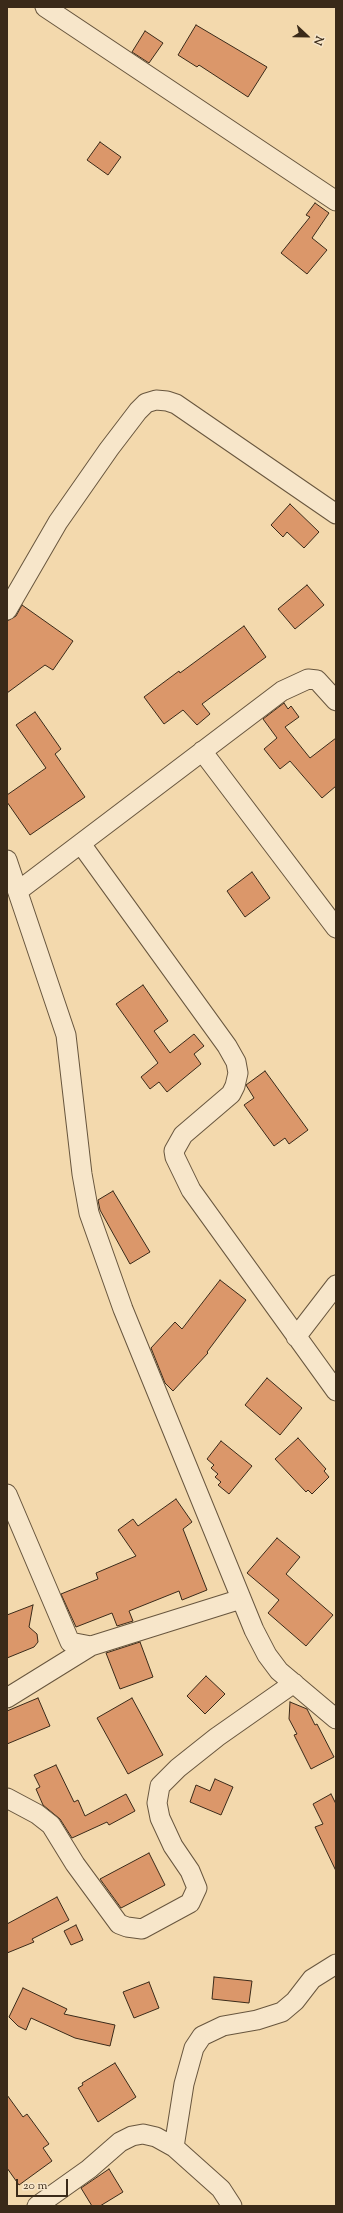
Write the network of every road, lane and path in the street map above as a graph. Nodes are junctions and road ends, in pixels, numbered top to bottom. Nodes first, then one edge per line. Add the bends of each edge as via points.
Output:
1 (45, 7) edge
2 (336, 201) edge
3 (336, 514) edge
4 (7, 610) edge
5 (336, 700) edge
6 (202, 751) junction
7 (81, 844) junction
8 (7, 860) edge
9 (18, 891) junction
10 (336, 928) edge
11 (336, 1285) edge
12 (296, 1337) junction
13 (336, 1392) edge
14 (7, 1494) edge
15 (241, 1599) junction
16 (91, 1646) junction
17 (294, 1683) junction
18 (7, 1698) edge
19 (336, 1720) edge
20 (7, 1798) edge
21 (336, 1964) edge
22 (174, 2147) junction
23 (37, 2206) edge
24 (232, 2206) edge

1 - 2 street
3 - 4 street via 176,404 156,400 146,403 138,410 109,449 58,522
5 - 6 street via 316,680 308,679 282,691
6 - 7 street
6 - 10 street
7 - 9 street
7 - 12 street via 236,1062 238,1074 231,1094 183,1135 174,1151 175,1157 190,1190
8 - 9 street
9 - 15 street via 66,1035 89,1213 123,1309
11 - 12 street
12 - 13 street
14 - 16 street via 70,1642
15 - 16 street
15 - 17 street via 267,1655 279,1671
16 - 18 street
17 - 19 street
17 - 20 street via 212,1742 167,1777 160,1786 157,1803 160,1818 197,1888 190,1903 142,1928 119,1924 75,1864 51,1825 37,1814
21 - 22 street via 312,1979 295,2001 282,2012 257,2020 223,2026 202,2036 194,2048 184,2084
22 - 23 street via 156,2137 143,2134 132,2136 120,2142 89,2169
22 - 24 street via 221,2189

